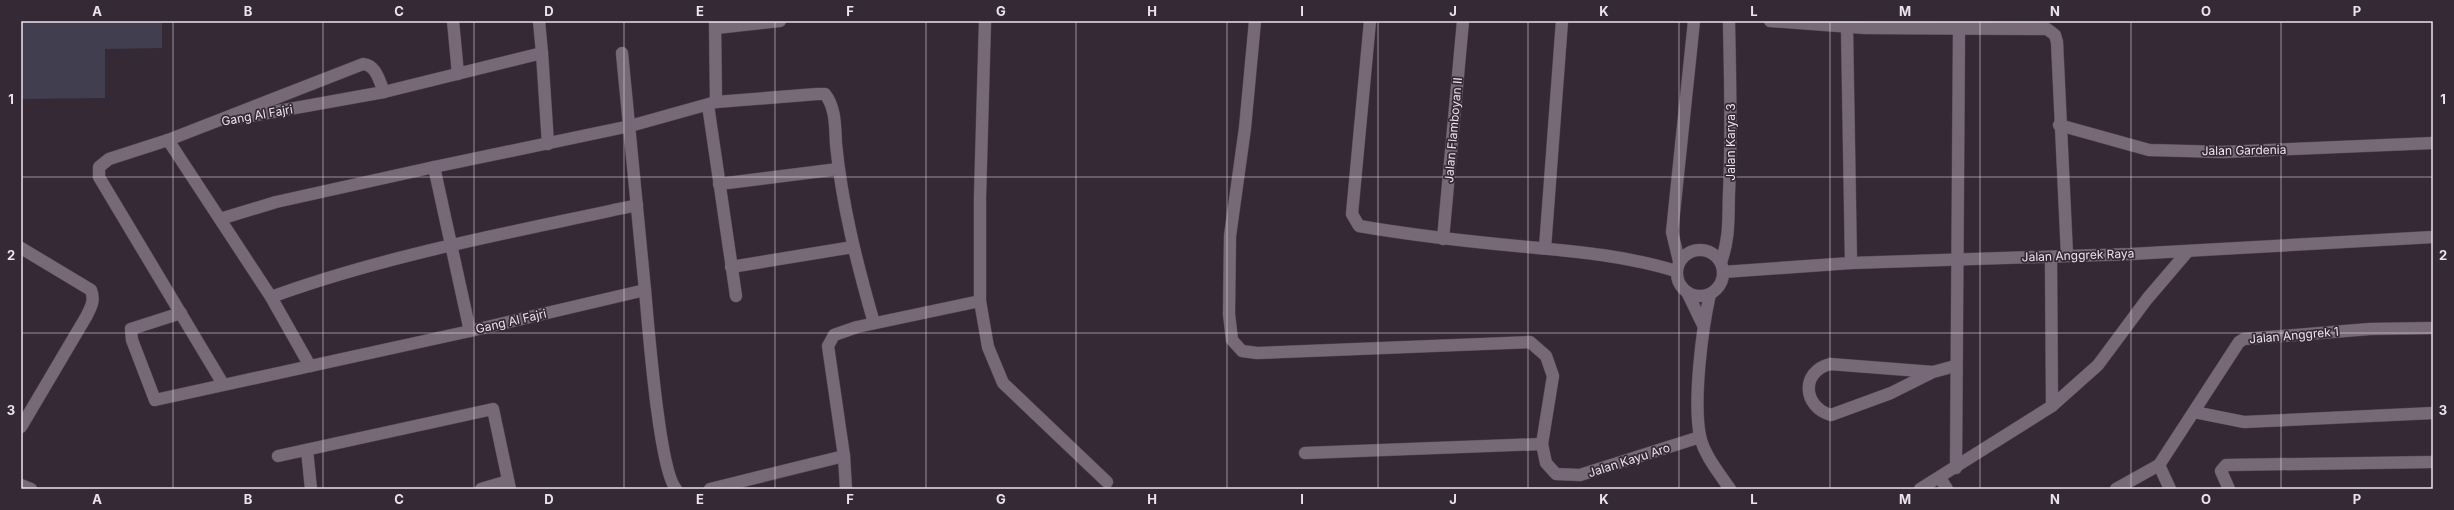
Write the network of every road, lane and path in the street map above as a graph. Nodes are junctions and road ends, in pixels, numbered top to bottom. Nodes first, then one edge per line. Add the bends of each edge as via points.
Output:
1 (453, 21) edge
2 (539, 21) edge
3 (780, 21) edge
4 (985, 21) edge
5 (1255, 21) edge
6 (1370, 21) edge
7 (1463, 21) edge
8 (1562, 21) edge
9 (1694, 21) edge
10 (1729, 21) edge
11 (1770, 21) edge
12 (715, 24) edge
13 (1847, 28) junction
14 (1959, 30) junction
15 (542, 53) junction
16 (622, 53) dead end
17 (458, 74) junction
18 (384, 92) junction
19 (712, 103) junction
20 (212, 123) junction
21 (2059, 125) junction
22 (630, 126) junction
23 (168, 140) junction
24 (2433, 143) edge
25 (548, 144) junction
26 (434, 167) junction
27 (838, 169) junction
28 (719, 184) junction
29 (637, 205) junction
30 (220, 219) junction
31 (2433, 237) edge
32 (1443, 239) junction
33 (452, 246) junction
34 (853, 247) junction
35 (21, 248) edge
36 (1545, 248) junction
37 (2188, 251) junction
38 (2066, 255) junction
39 (2051, 257) junction
40 (1958, 258) junction
41 (1851, 263) junction
42 (1678, 266) junction
43 (731, 267) junction
44 (1722, 267) junction
45 (645, 290) junction
46 (1687, 292) junction
47 (1710, 294) junction
48 (736, 296) dead end
49 (271, 297) junction
50 (980, 300) junction
51 (181, 313) junction
52 (874, 323) junction
53 (1703, 325) junction
54 (2433, 328) edge
55 (470, 331) junction
56 (310, 366) junction
57 (1955, 366) junction
58 (1933, 372) junction
59 (223, 384) junction
60 (2052, 406) junction
61 (2194, 412) junction
62 (2433, 413) edge
63 (21, 427) edge
64 (1700, 437) junction
65 (1542, 444) junction
66 (307, 450) junction
67 (1305, 453) dead end
68 (278, 456) dead end
69 (844, 456) junction
70 (2433, 462) edge
71 (2159, 465) junction
72 (1956, 468) junction
73 (1940, 478) junction
74 (1107, 482) dead end
75 (509, 485) edge
76 (21, 486) edge
77 (31, 489) edge
78 (311, 489) edge
79 (481, 489) edge
80 (676, 489) edge
81 (710, 489) edge
82 (846, 489) edge
83 (1730, 489) edge
84 (1920, 489) edge
85 (1947, 489) edge
86 (2116, 489) edge
87 (2170, 489) edge
88 (2229, 489) edge

1 - 17 street
2 - 15 street
3 - 12 street
4 - 50 street
5 - 65 street via 1245,128 1230,236 1229,314 1232,340 1242,351 1257,353 1530,342 1546,356 1553,376
6 - 32 street via 1352,214 1359,226
7 - 32 street, Jalan Flamboyan II
8 - 36 street
9 - 42 street, Jalan Karya 3 via 1672,232
10 - 44 street, Jalan Karya 3 via 1729,227
11 - 13 street
12 - 19 street
13 - 14 street
13 - 41 street
14 - 21 street via 2047,29 2052,32 2057,42
14 - 40 street
15 - 17 street, Gang Al Fajri
15 - 25 street
16 - 22 street
17 - 18 street, Gang Al Fajri
18 - 20 street, Gang Al Fajri
18 - 20 street via 374,68 369,64 363,64
19 - 22 street
19 - 27 street via 825,94 834,112
19 - 28 street
20 - 23 street
21 - 24 street, Jalan Gardenia via 2149,150 2223,152
21 - 38 street
22 - 25 street
22 - 29 street
23 - 30 street
23 - 51 street via 109,159 99,166 99,177
25 - 26 street
26 - 30 street via 276,202
26 - 33 street, Gang Al Fajri
27 - 28 street
27 - 34 street
28 - 43 street
29 - 33 street
29 - 45 street
30 - 49 street
31 - 37 street, Jalan Anggrek Raya
32 - 36 street
33 - 49 street via 309,283
33 - 55 street, Gang Al Fajri
34 - 43 street
34 - 52 street
35 - 63 street via 91,290 93,296 86,317
36 - 42 street
37 - 38 street, Jalan Anggrek Raya
37 - 60 street via 2147,299 2098,365
38 - 39 street, Jalan Anggrek Raya
39 - 40 street, Jalan Anggrek Raya
39 - 60 street
40 - 41 street, Jalan Anggrek Raya
40 - 57 street
41 - 44 street, Jalan Anggrek Raya
42 - 44 street via 1690,252 1704,249 1716,256
42 - 46 street, Jalan Karya 3 via 1679,283
43 - 48 street
44 - 47 street, Jalan Karya 3 via 1720,284
45 - 55 street, Gang Al Fajri
45 - 80 street via 662,440 671,480
46 - 47 street via 1698,296
46 - 53 street, Jalan Karya 3
47 - 53 street, Jalan Karya 3
49 - 56 street
50 - 52 street
50 - 74 street via 988,347 1003,382
51 - 59 street
51 - 59 street via 131,329 132,340 155,400
52 - 69 street via 841,332 834,336 828,346
53 - 64 street, Jalan Karya 3 via 1698,414
54 - 61 street, Jalan Anggrek 1 via 2370,329 2244,339 2239,342
55 - 56 street
56 - 59 street
57 - 58 street
57 - 72 street
58 - 58 street via 1830,364 1814,373 1808,383 1809,394 1816,409 1831,415 1892,393
60 - 72 street
61 - 62 street via 2244,422
61 - 71 street
64 - 65 street, Jalan Kayu Aro via 1580,475 1556,474 1546,464
64 - 83 street, Jalan Karya 3 via 1711,461
65 - 67 street
66 - 68 street
66 - 75 street via 493,409
66 - 78 street
69 - 81 street
69 - 82 street
70 - 88 street via 2226,464 2221,471
71 - 86 street
71 - 87 street
72 - 73 street
73 - 84 street
73 - 85 street
75 - 79 street
76 - 77 street

